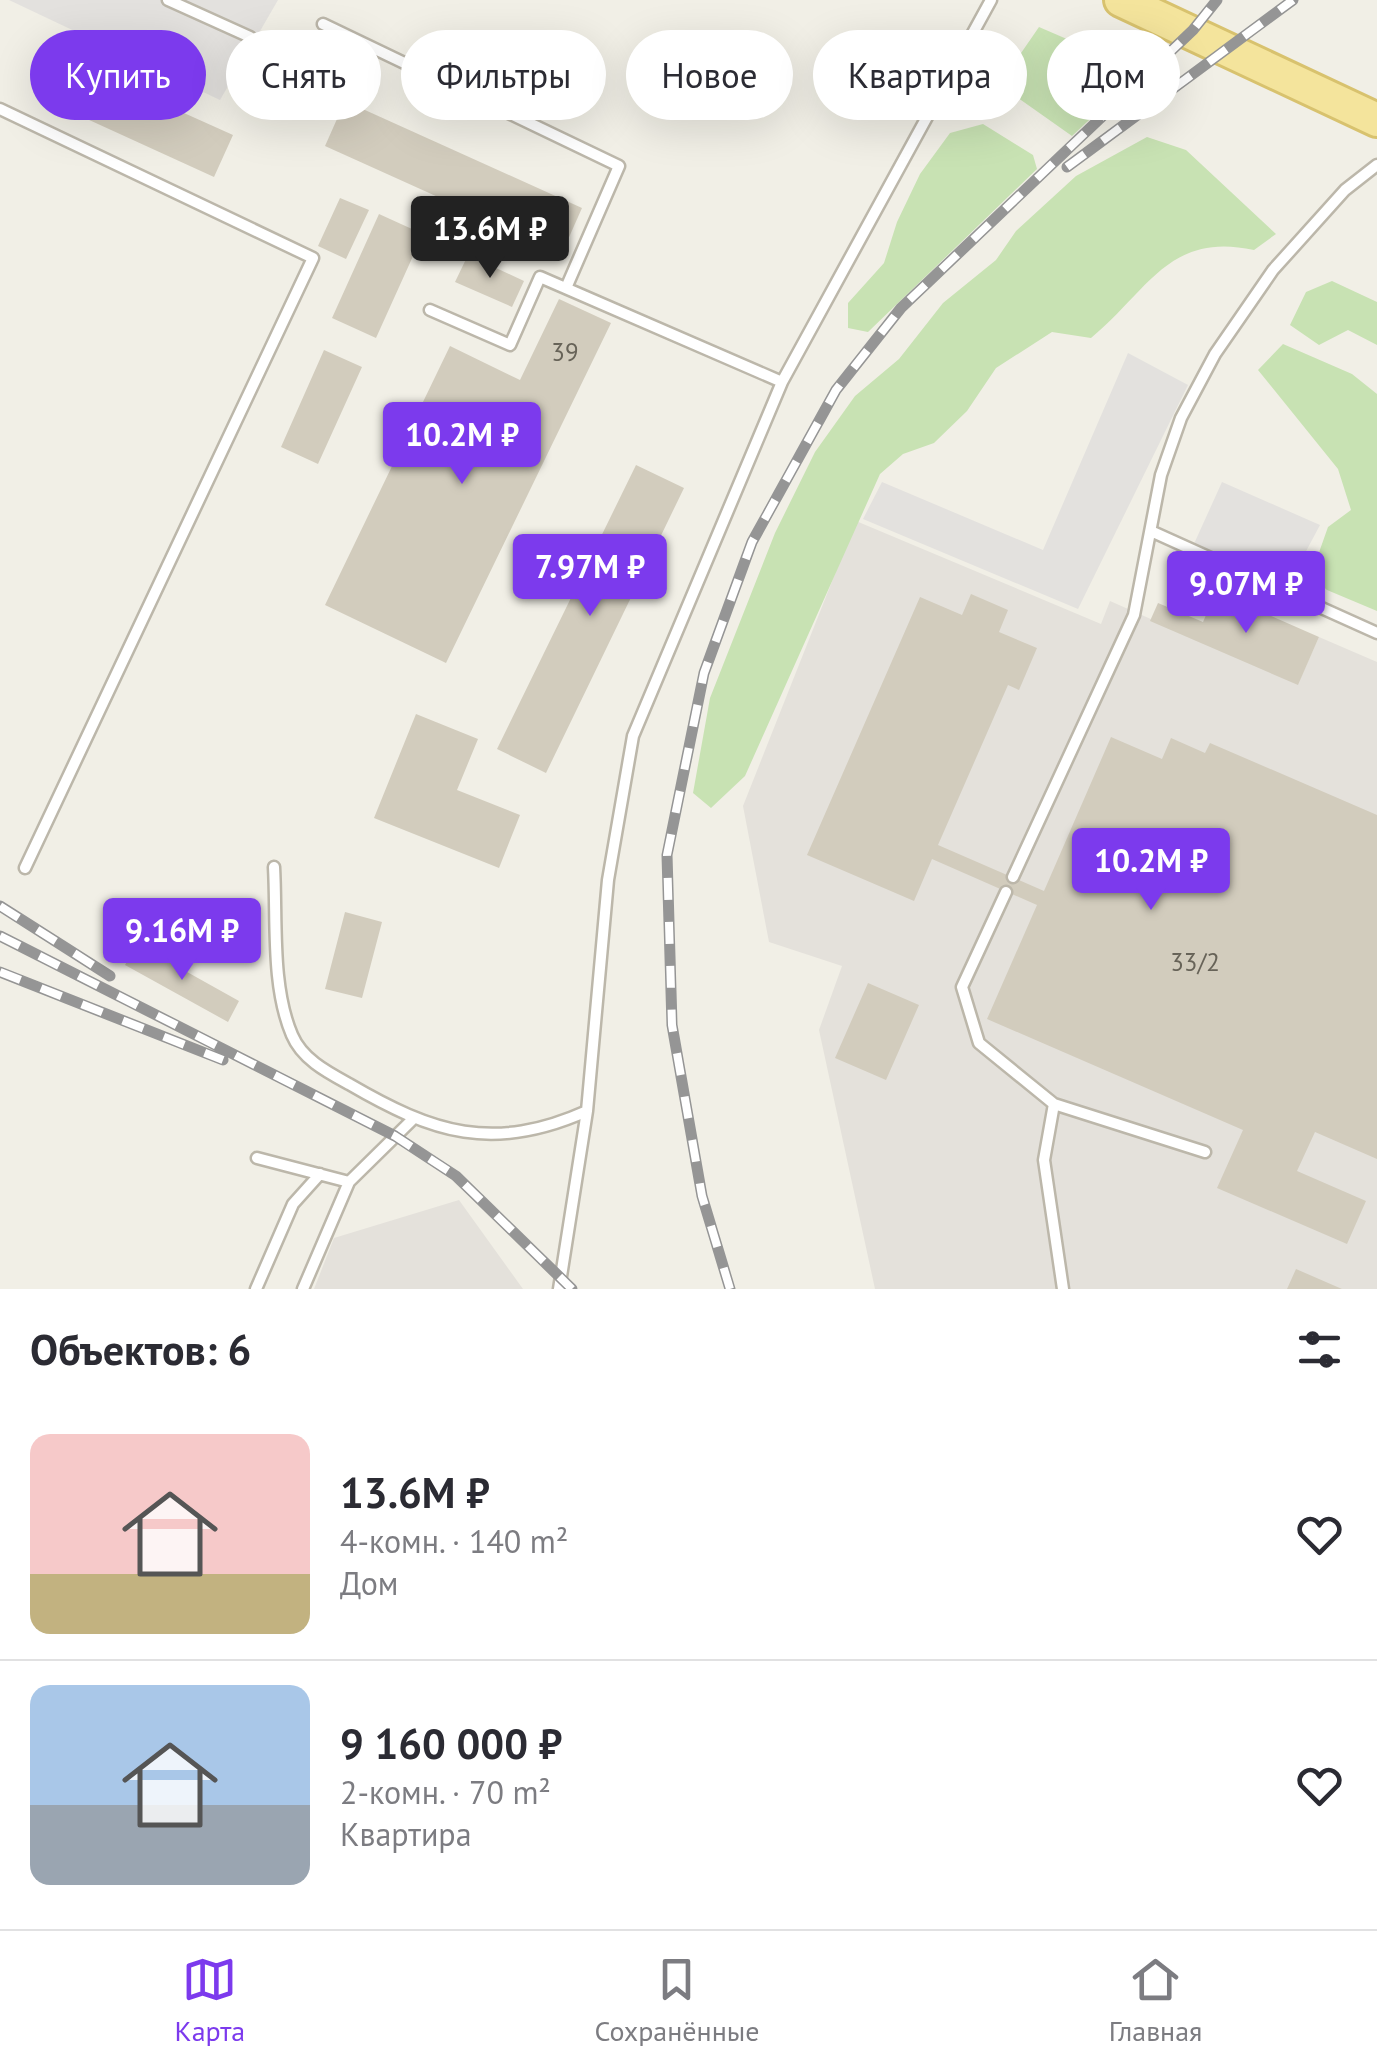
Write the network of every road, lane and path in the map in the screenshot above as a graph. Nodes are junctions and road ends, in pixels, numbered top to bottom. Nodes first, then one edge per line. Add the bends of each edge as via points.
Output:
1 (168, 0) edge
2 (991, 0) edge
3 (1121, 0) edge
4 (192, 5) edge
5 (323, 24) dead end
6 (237, 30) edge
7 (0, 108) edge
8 (1377, 120) edge
9 (1377, 165) edge
10 (566, 288) junction
11 (430, 310) dead end
12 (782, 382) junction
13 (1153, 532) junction
14 (1377, 633) edge
15 (25, 868) dead end
16 (274, 868) dead end
17 (1012, 877) dead end
18 (1006, 892) dead end
19 (1054, 1104) junction
20 (587, 1112) junction
21 (412, 1120) junction
22 (1205, 1152) dead end
23 (257, 1158) dead end
24 (320, 1174) junction
25 (349, 1182) junction
26 (256, 1289) edge
27 (303, 1289) edge
28 (559, 1289) edge
29 (1063, 1289) edge

1 - 4 lane
2 - 12 lane
3 - 8 main road
4 - 6 lane
5 - 10 lane via 619,166
7 - 15 lane via 313,258
9 - 13 lane via 1345,190 1273,270 1215,354 1161,475
10 - 11 lane via 540,277 510,345
10 - 12 lane
12 - 20 lane via 634,736 608,880
13 - 14 lane
13 - 17 lane via 1134,615
16 - 21 lane via 281,994 298,1046 317,1066
18 - 19 lane via 962,986 980,1043
19 - 22 lane
19 - 29 lane via 1044,1160
20 - 21 lane via 544,1130 505,1133
20 - 28 lane
21 - 25 lane
23 - 24 lane
24 - 25 lane
24 - 26 lane via 292,1204
25 - 27 lane

